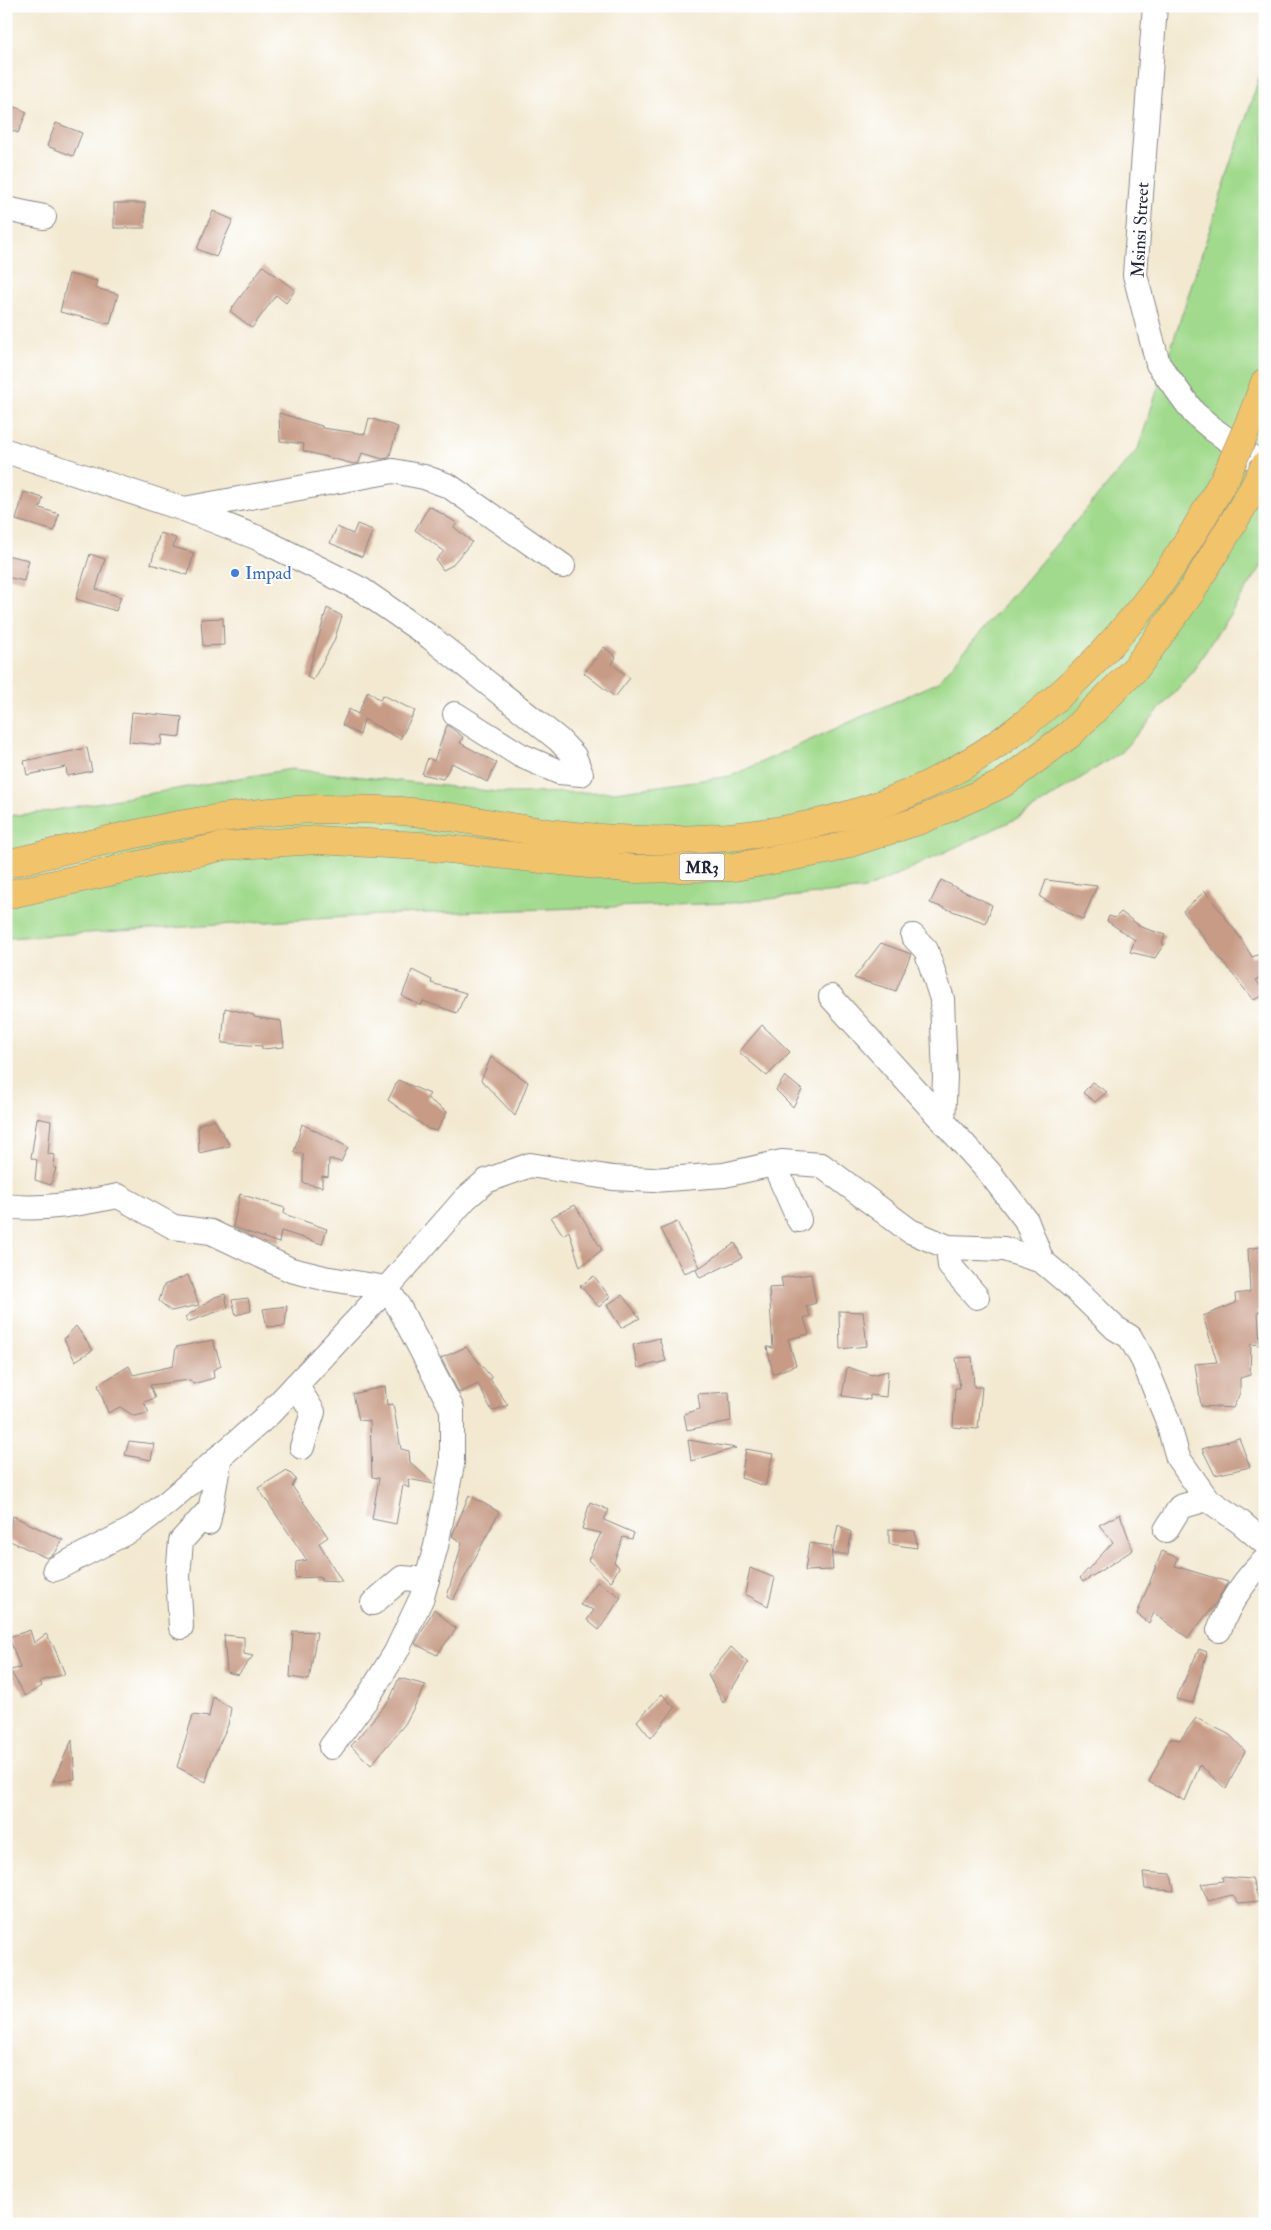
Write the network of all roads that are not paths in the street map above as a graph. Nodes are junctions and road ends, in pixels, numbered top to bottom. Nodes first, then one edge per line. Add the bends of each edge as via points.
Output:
1 (1155, 6) edge
2 (6, 209) edge
3 (44, 217) dead end
4 (1265, 382) edge
5 (6, 451) edge
6 (1265, 466) edge
7 (184, 509) junction
8 (563, 566) dead end
9 (455, 714) dead end
10 (6, 864) edge
11 (6, 895) edge
12 (912, 936) dead end
13 (831, 997) dead end
14 (944, 1122) junction
15 (774, 1164) junction
16 (6, 1206) edge
17 (799, 1220) dead end
18 (948, 1247) junction
19 (1042, 1261) junction
20 (387, 1288) junction
21 (977, 1297) dead end
22 (296, 1385) junction
23 (302, 1447) dead end
24 (220, 1456) junction
25 (1206, 1499) junction
26 (211, 1508) junction
27 (1166, 1530) dead end
28 (206, 1536) dead end
29 (1265, 1543) edge
30 (1265, 1560) edge
31 (55, 1569) dead end
32 (427, 1580) junction
33 (373, 1603) dead end
34 (181, 1627) dead end
35 (1219, 1630) dead end
36 (331, 1747) dead end

1 - 6 street, Msinsi Street via 1134,275 1158,364 1194,413
2 - 3 street
4 - 10 highway, MR3, bridge via 1226,476 1204,516 1153,593 1102,654 1042,711 983,753 929,784 857,812 793,828 728,838 662,840 566,835 402,811 320,809 246,813 163,828
5 - 7 street
6 - 11 highway, MR3, bridge via 1191,592 1142,660 1070,734 1002,784 921,820 832,848 734,866 634,869 412,845 317,840 224,846
7 - 8 street via 393,471 449,486
7 - 9 street via 258,538 362,590 430,636 559,740 574,756 581,774 559,772 520,755
12 - 14 street via 926,950 942,999
13 - 14 street
14 - 19 street via 1026,1220
15 - 17 street
15 - 18 street via 821,1165 910,1231
15 - 20 street via 724,1175 676,1180 613,1178 530,1165 486,1181 465,1199
16 - 20 street via 24,1208 118,1196 174,1227 211,1232 291,1270
18 - 19 street via 1004,1249
18 - 21 street via 950,1266
19 - 25 street via 1115,1328 1130,1337 1167,1419 1178,1458
20 - 22 street
20 - 32 street via 452,1409 452,1465
22 - 23 street via 313,1412
22 - 24 street via 269,1414
24 - 26 street
24 - 31 street via 133,1529
25 - 27 street via 1180,1507
25 - 29 street
26 - 28 street
26 - 34 street via 181,1541 178,1576
30 - 35 street via 1248,1577
32 - 33 street via 402,1578
32 - 36 street via 396,1652

